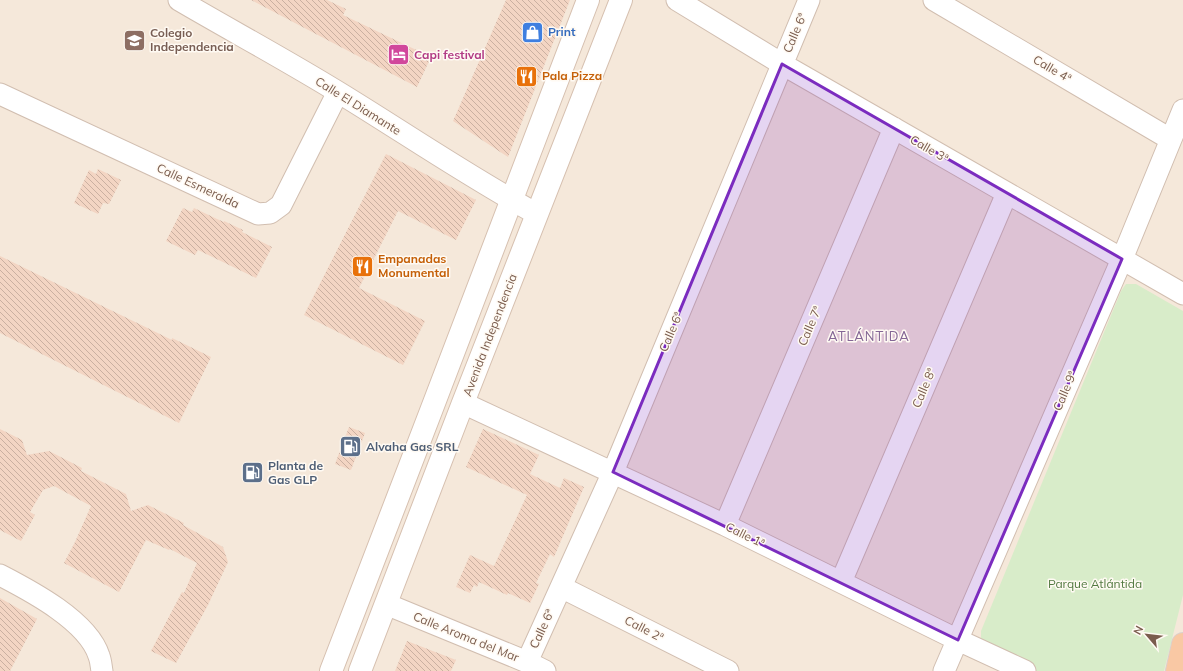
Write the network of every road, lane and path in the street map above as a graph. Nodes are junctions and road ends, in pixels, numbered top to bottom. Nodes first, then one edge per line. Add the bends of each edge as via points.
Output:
1 (179, 0) edge
2 (588, 0) edge
3 (621, 0) edge
4 (677, 0) edge
5 (809, 0) edge
6 (934, 0) edge
7 (782, 64) junction
8 (338, 92) junction
9 (0, 94) edge
10 (1183, 110) edge
11 (894, 128) junction
12 (1170, 139) junction
13 (1007, 193) junction
14 (511, 200) junction
15 (537, 214) junction
16 (1122, 259) junction
17 (1183, 294) edge
18 (463, 403) junction
19 (613, 472) junction
20 (725, 525) junction
21 (0, 575) edge
22 (841, 582) junction
23 (561, 587) junction
24 (386, 604) junction
25 (958, 640) junction
26 (1183, 644) edge
27 (527, 662) junction
28 (102, 671) edge
29 (331, 671) edge
30 (360, 671) edge
31 (545, 671) edge
32 (728, 671) edge
33 (944, 671) edge
34 (1024, 671) edge
35 (1177, 671) edge

1 - 8 street, Calle El Diamante
2 - 14 main road
3 - 15 main road, Avenida Independencia
4 - 7 street, Calle 3ª
5 - 7 street, Calle 6ª
6 - 12 street, Calle 4ª
7 - 11 street, Calle 3ª
7 - 19 street, Calle 6ª
8 - 9 street, Calle Esmeralda via 280,205 270,213 258,214
8 - 14 street, Calle El Diamante
10 - 12 street, Calle 9ª
11 - 13 street, Calle 3ª
11 - 20 street, Calle 7ª
12 - 16 street, Calle 9ª
13 - 16 street, Calle 3ª
13 - 22 street, Calle 8ª
14 - 15 street, Calle El Diamante
14 - 29 main road
15 - 18 main road, Avenida Independencia
16 - 17 street, Calle 3ª
16 - 25 street, Calle 9ª
18 - 19 street, Calle 1ª
18 - 24 main road, Avenida Independencia
19 - 20 street, Calle 1ª
19 - 23 street, Calle 6ª
20 - 22 street, Calle 1ª
21 - 28 street via 59,609 86,634 99,655
22 - 25 street, Calle 1ª
23 - 27 street, Calle 6ª
23 - 32 street, Calle 2ª
24 - 27 street, Calle Aroma del Mar
24 - 30 main road, Avenida Independencia
25 - 33 street, Calle 9ª
25 - 34 street, Calle 1ª
26 - 35 highway
27 - 31 street, Calle Aroma del Mar

